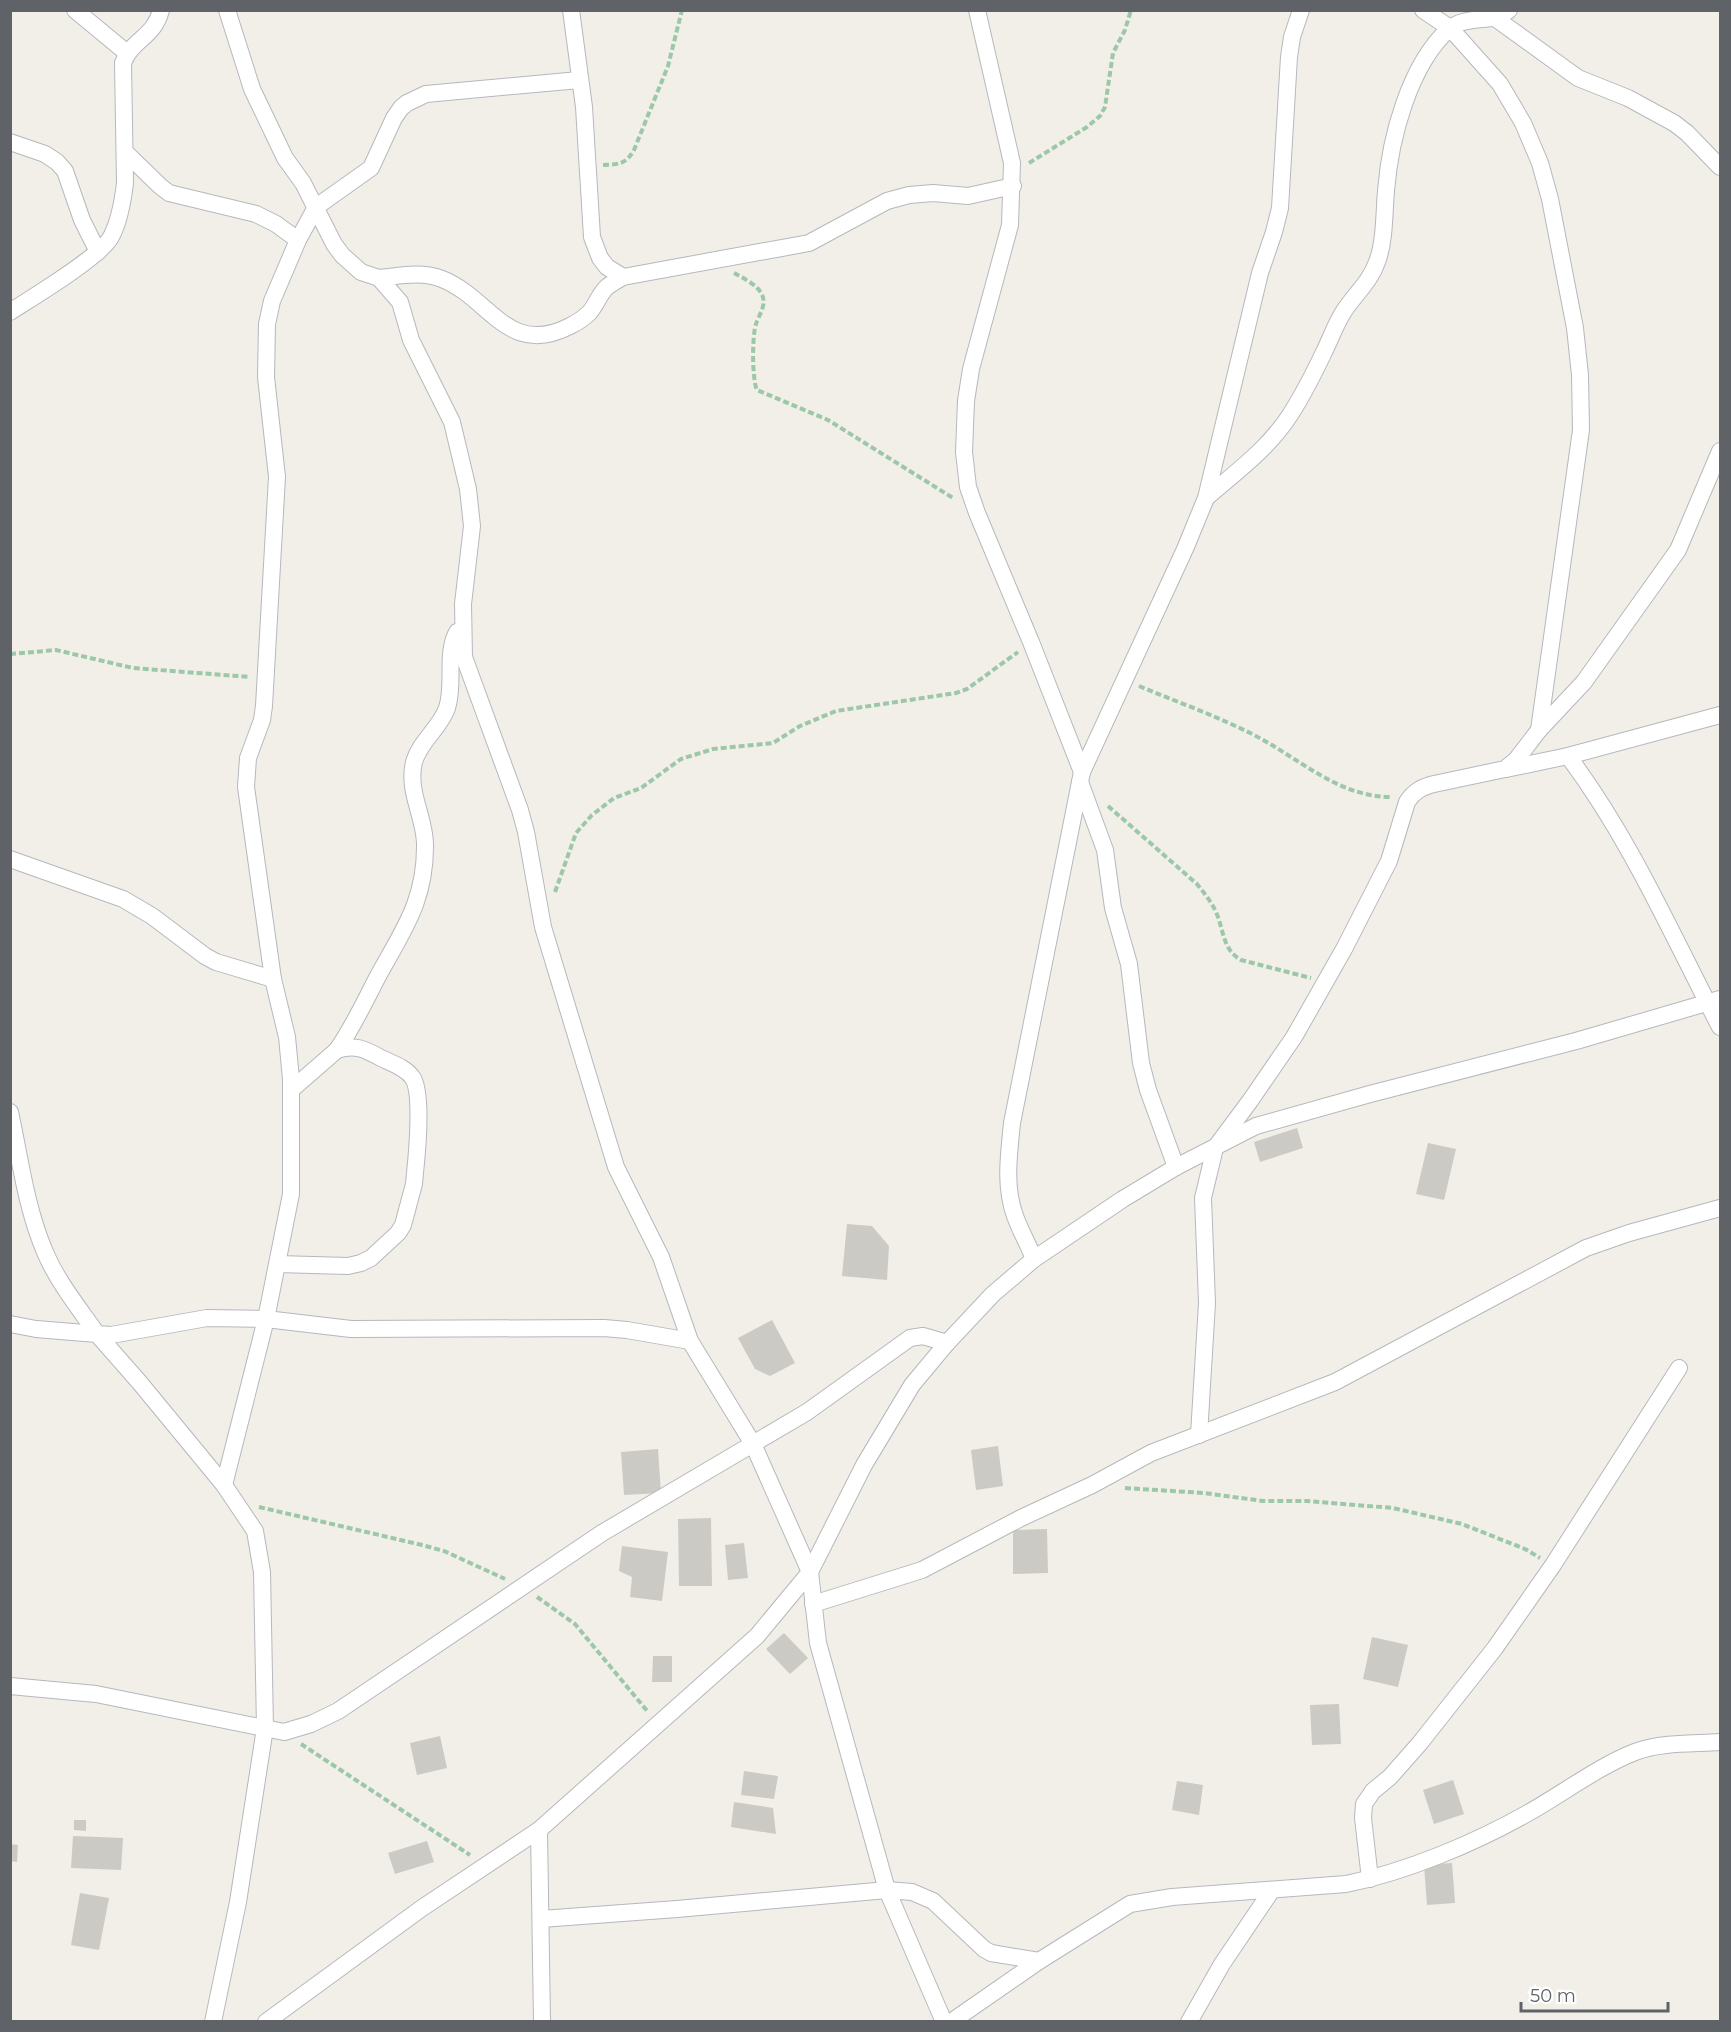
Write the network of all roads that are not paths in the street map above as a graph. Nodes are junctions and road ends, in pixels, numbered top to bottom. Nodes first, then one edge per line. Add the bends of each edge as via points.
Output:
1 (75, 10) edge
2 (161, 10) edge
3 (227, 10) edge
4 (571, 10) edge
5 (977, 10) edge
6 (1301, 10) edge
7 (1423, 10) edge
8 (1502, 14) edge
9 (1450, 28) junction
10 (127, 53) junction
11 (579, 80) junction
12 (10, 142) edge
13 (125, 152) junction
14 (1720, 168) edge
15 (1012, 180) junction
16 (316, 207) junction
17 (298, 240) junction
18 (98, 252) junction
19 (623, 277) junction
20 (378, 278) junction
21 (10, 312) edge
22 (1720, 451) edge
23 (1206, 498) junction
24 (462, 624) junction
25 (1720, 715) edge
26 (1539, 730) junction
27 (1568, 756) junction
28 (1506, 769) junction
29 (1081, 777) junction
30 (10, 859) edge
31 (273, 979) junction
32 (1714, 1002) edge
33 (1720, 1027) edge
34 (337, 1050) junction
35 (291, 1090) junction
36 (10, 1112) edge
37 (1215, 1148) junction
38 (1176, 1167) junction
39 (1720, 1208) edge
40 (1034, 1259) junction
41 (277, 1264) junction
42 (266, 1319) junction
43 (10, 1324) edge
44 (97, 1334) junction
45 (690, 1341) junction
46 (947, 1343) junction
47 (1679, 1368) dead end
48 (1198, 1435) junction
49 (753, 1444) junction
50 (224, 1485) junction
51 (810, 1572) junction
52 (813, 1604) junction
53 (10, 1686) edge
54 (265, 1728) junction
55 (1720, 1742) edge
56 (539, 1830) junction
57 (1370, 1879) junction
58 (887, 1890) junction
59 (1272, 1890) junction
60 (541, 1918) junction
61 (1039, 1961) junction
62 (213, 2022) edge
63 (266, 2022) edge
64 (542, 2022) edge
65 (944, 2022) edge
66 (951, 2022) edge
67 (1189, 2022) edge

1 - 10 street
2 - 10 street via 151,32
3 - 16 street via 252,89 285,158
4 - 11 street
5 - 15 street via 1012,163
6 - 23 street via 1289,57 1280,208 1260,273
7 - 9 street
8 - 9 street
8 - 14 street via 1578,78 1674,123
9 - 23 street via 1420,68 1400,117 1388,160 1381,240 1373,273 1344,310 1275,437
9 - 26 street via 1500,84 1540,163 1575,328 1581,430
10 - 13 street via 123,63
11 - 16 street via 426,94 413,99 394,118 371,168
11 - 19 street via 594,246 607,267
12 - 18 street via 45,154 65,171
13 - 17 street via 170,193 256,214
13 - 18 street via 123,197 111,236
15 - 19 street via 968,196 933,193 887,201 809,243
15 - 29 street via 1010,225 966,401 964,452 968,487
16 - 17 street
16 - 20 street via 342,255 361,272
17 - 31 street via 272,301 267,324 266,377 277,477 262,720 248,758 246,787
18 - 21 street
19 - 20 street via 607,287 589,313 570,326 537,335 508,328 472,297 443,279 417,273
20 - 24 street via 400,302 411,340 452,422 468,489 472,526
22 - 26 street via 1678,550 1584,682
23 - 29 street
24 - 34 street via 454,638 447,708 420,748 414,765 413,790 424,839 421,890 408,923
24 - 45 street via 467,669 520,810 543,927 616,1167 660,1257
25 - 27 street
26 - 28 street
27 - 28 street
27 - 32 street via 1642,871
28 - 37 street via 1422,787 1413,794 1383,875 1326,982 1293,1037
29 - 38 street via 1105,850 1113,908 1129,964 1141,1063
29 - 40 street via 1007,1165 1015,1215
30 - 31 street via 123,899 211,959
31 - 35 street via 287,1037
32 - 33 street
32 - 37 street via 1256,1126
34 - 35 street
34 - 41 street via 363,1048 414,1078 417,1147 414,1184 403,1225 371,1258 361,1263
35 - 41 street via 291,1194
36 - 44 street via 39,1238 51,1265
37 - 38 street
37 - 48 street via 1203,1198 1207,1303
38 - 40 street
39 - 48 street via 1586,1248 1335,1382
40 - 46 street via 1005,1282
41 - 42 street
42 - 44 street via 207,1318 111,1335
42 - 45 street via 351,1329 604,1328
42 - 50 street
43 - 44 street
44 - 50 street
45 - 49 street
46 - 49 street via 923,1336 910,1338 807,1412
46 - 51 street via 912,1385 864,1465
47 - 57 street via 1496,1648 1427,1735 1364,1804
48 - 52 street via 1151,1453 922,1570
49 - 51 street
49 - 54 street via 634,1513 338,1711 284,1732
50 - 54 street via 255,1531 261,1572
51 - 52 street
51 - 56 street via 757,1636
52 - 58 street via 818,1643
53 - 54 street via 96,1694
54 - 62 street via 238,1902
55 - 57 street via 1659,1746 1635,1752 1468,1843
56 - 60 street
56 - 63 street via 422,1908
57 - 59 street
58 - 60 street
58 - 61 street via 912,1892 933,1901 991,1953
58 - 65 street
59 - 61 street via 1130,1904
59 - 67 street
60 - 64 street
61 - 66 street

